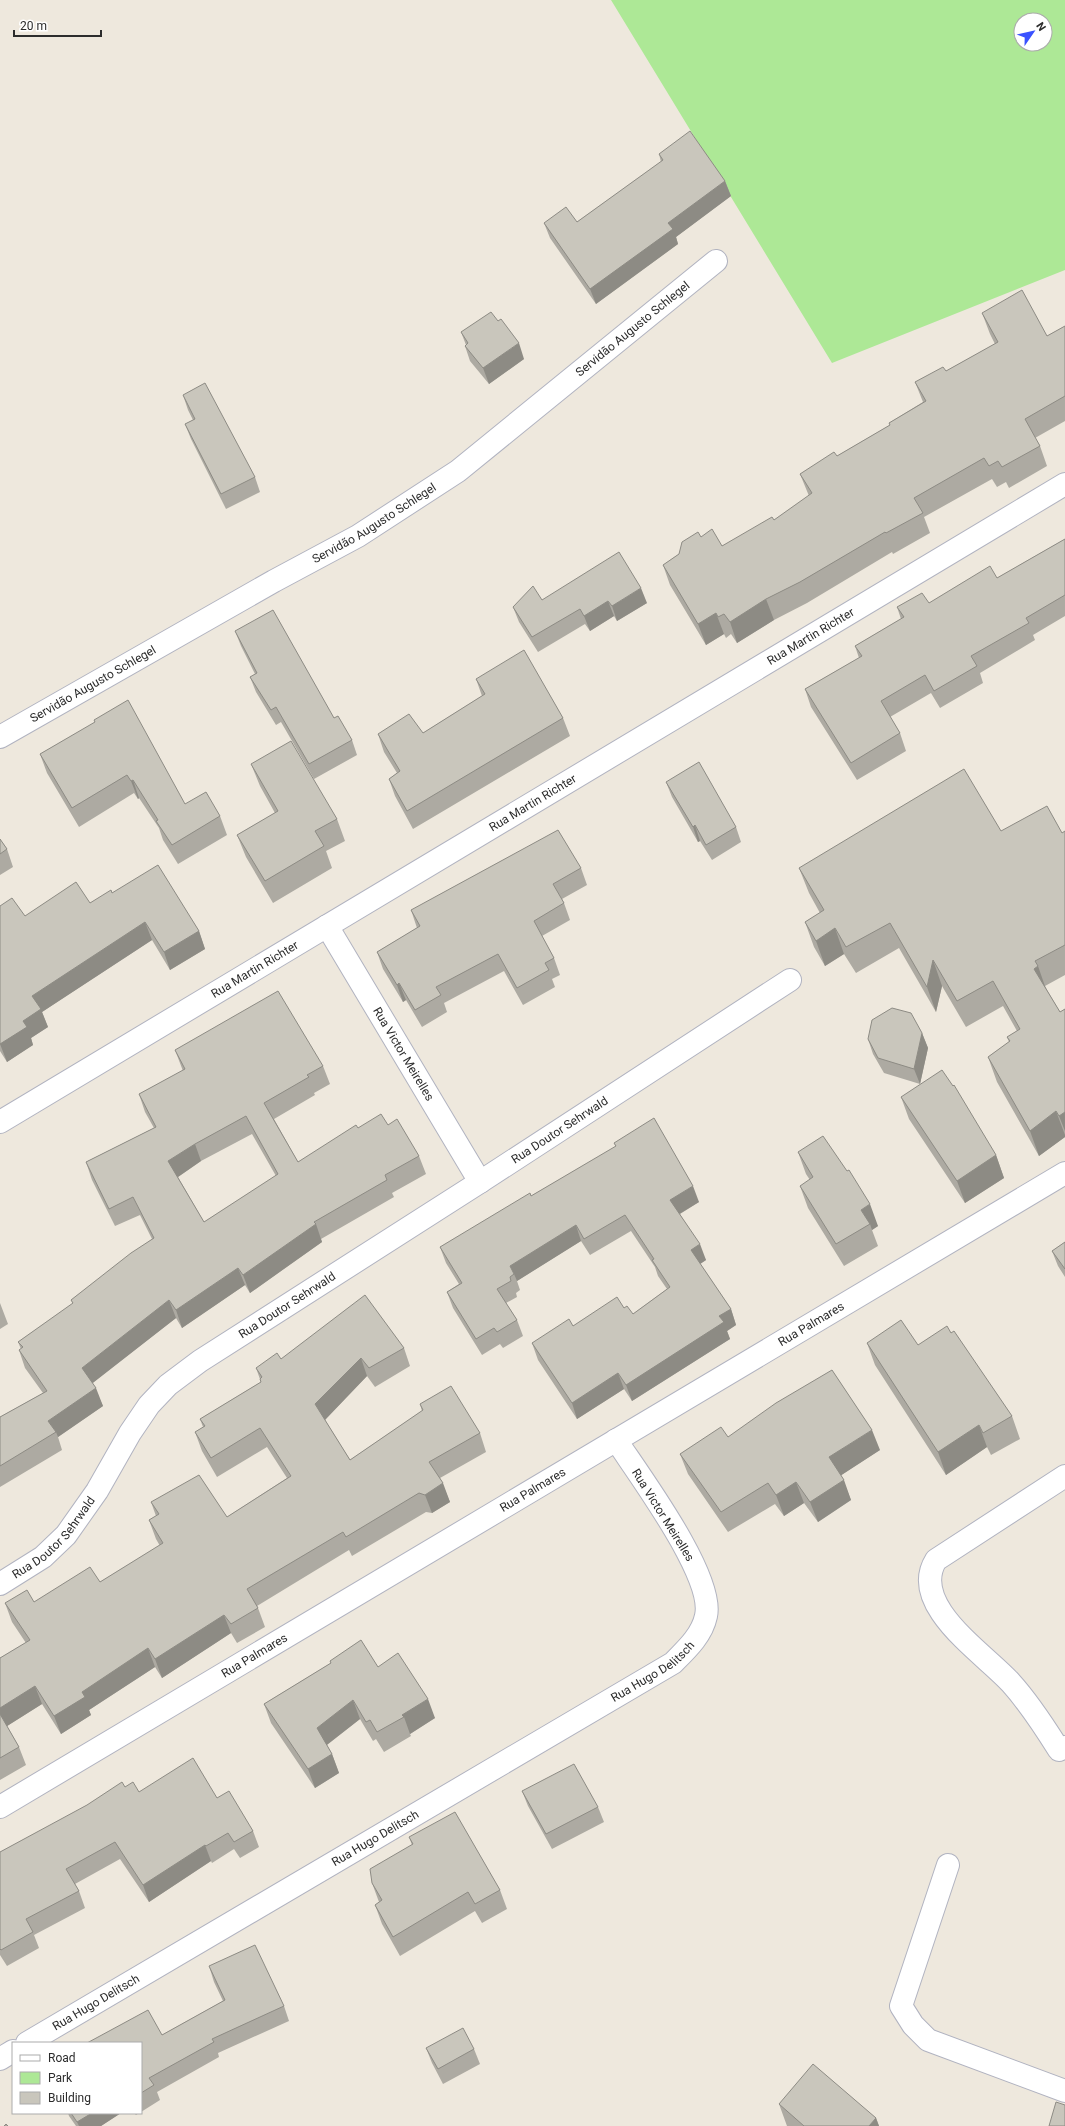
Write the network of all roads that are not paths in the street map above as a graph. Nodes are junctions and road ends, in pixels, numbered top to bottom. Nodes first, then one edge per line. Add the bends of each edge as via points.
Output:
1 (716, 261) dead end
2 (1065, 484) edge
3 (0, 737) edge
4 (328, 926) junction
5 (790, 980) dead end
6 (0, 1122) edge
7 (1065, 1173) edge
8 (480, 1182) junction
9 (616, 1440) junction
10 (1065, 1476) edge
11 (0, 1584) edge
12 (706, 1616) joint
13 (1065, 1746) edge
14 (0, 1807) edge
15 (948, 1865) dead end
16 (29, 2042) edge
17 (12, 2052) edge
18 (0, 2059) edge
19 (1065, 2091) edge

1 - 3 street, Servidão Augusto Schlegel via 451,475 358,536
2 - 4 street, Rua Martin Richter
4 - 6 street, Rua Martin Richter
4 - 8 street, Rua Victor Meirelles
5 - 8 street, Rua Doutor Sehrwald
7 - 9 street, Rua Palmares
8 - 11 street, Rua Doutor Sehrwald via 200,1361 168,1385 130,1433 97,1492 66,1535 43,1557
9 - 12 street, Rua Victor Meirelles via 688,1553 704,1585
9 - 14 street, Rua Palmares
10 - 13 street via 936,1560 930,1569 930,1586 942,1613 964,1640 1010,1682 1035,1713 1058,1750
12 - 16 street, Rua Hugo Delitsch via 694,1642 673,1663
15 - 19 street via 901,2006 913,2025 928,2040
17 - 18 street

